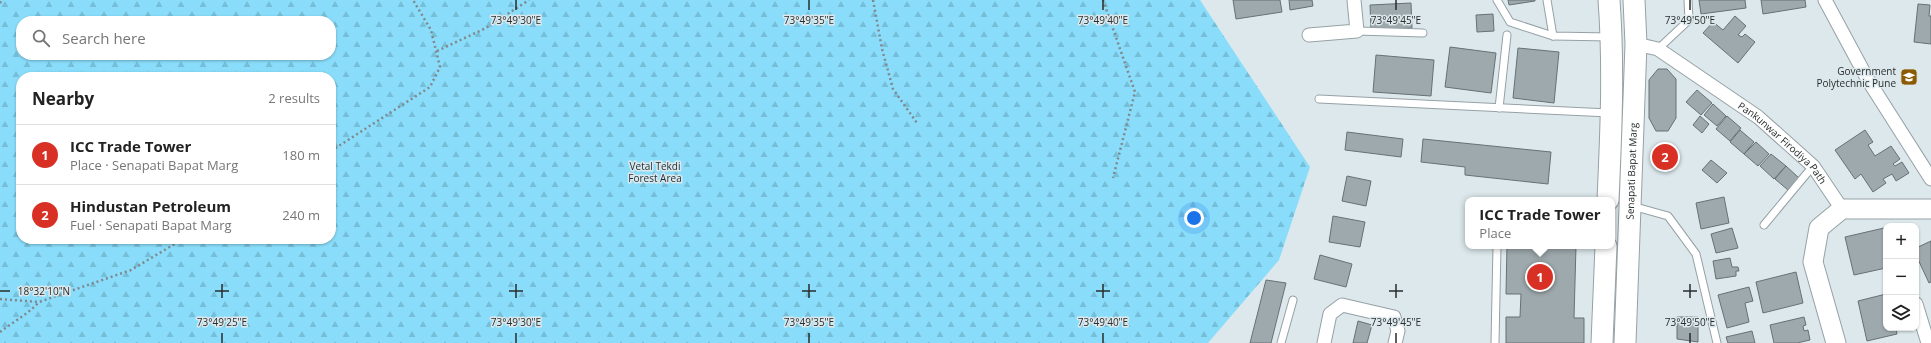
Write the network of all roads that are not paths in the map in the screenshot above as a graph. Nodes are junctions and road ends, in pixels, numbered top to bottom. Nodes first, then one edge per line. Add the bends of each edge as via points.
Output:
1 (1354, 0) edge
2 (1496, 0) edge
3 (1547, 0) edge
4 (1609, 0) edge
5 (1634, 0) edge
6 (1688, 0) edge
7 (1825, 0) edge
8 (1357, 31) junction
9 (1423, 33) dead end
10 (1310, 35) dead end
11 (1507, 35) dead end
12 (1553, 36) junction
13 (1611, 37) junction
14 (1636, 44) junction
15 (1658, 49) junction
16 (1319, 99) dead end
17 (1499, 108) junction
18 (1612, 113) junction
19 (1813, 166) junction
20 (1931, 179) edge
21 (1608, 197) edge
22 (1630, 205) junction
23 (1842, 209) junction
24 (1931, 209) edge
25 (1764, 225) dead end
26 (1497, 249) edge
27 (1606, 249) edge
28 (1293, 300) dead end
29 (1919, 314) edge
30 (1281, 343) edge
31 (1324, 343) edge
32 (1395, 343) edge
33 (1495, 343) edge
34 (1602, 343) edge
35 (1625, 343) edge
36 (1717, 343) edge
37 (1836, 343) edge
38 (1928, 343) edge

1 - 8 street
2 - 12 lane via 1510,22
3 - 12 lane
4 - 13 main road
5 - 14 main road, Senapati Bapat Marg
6 - 15 lane via 1689,20
7 - 20 street via 1868,80
8 - 9 lane
8 - 10 street
11 - 17 lane
12 - 13 lane
13 - 18 main road
14 - 15 street, Pankunwar Firodiya Path
14 - 22 main road, Senapati Bapat Marg
15 - 19 street, Pankunwar Firodiya Path via 1758,118
16 - 17 lane
17 - 18 lane
18 - 21 main road
19 - 23 street, Pankunwar Firodiya Path
19 - 25 lane
22 - 35 main road, Senapati Bapat Marg
22 - 36 lane via 1668,216 1696,254
23 - 24 street
23 - 37 street via 1819,228 1813,262
26 - 33 lane
27 - 34 main road
28 - 30 lane
29 - 38 street
31 - 32 street via 1330,314 1342,305 1394,317 1398,331

